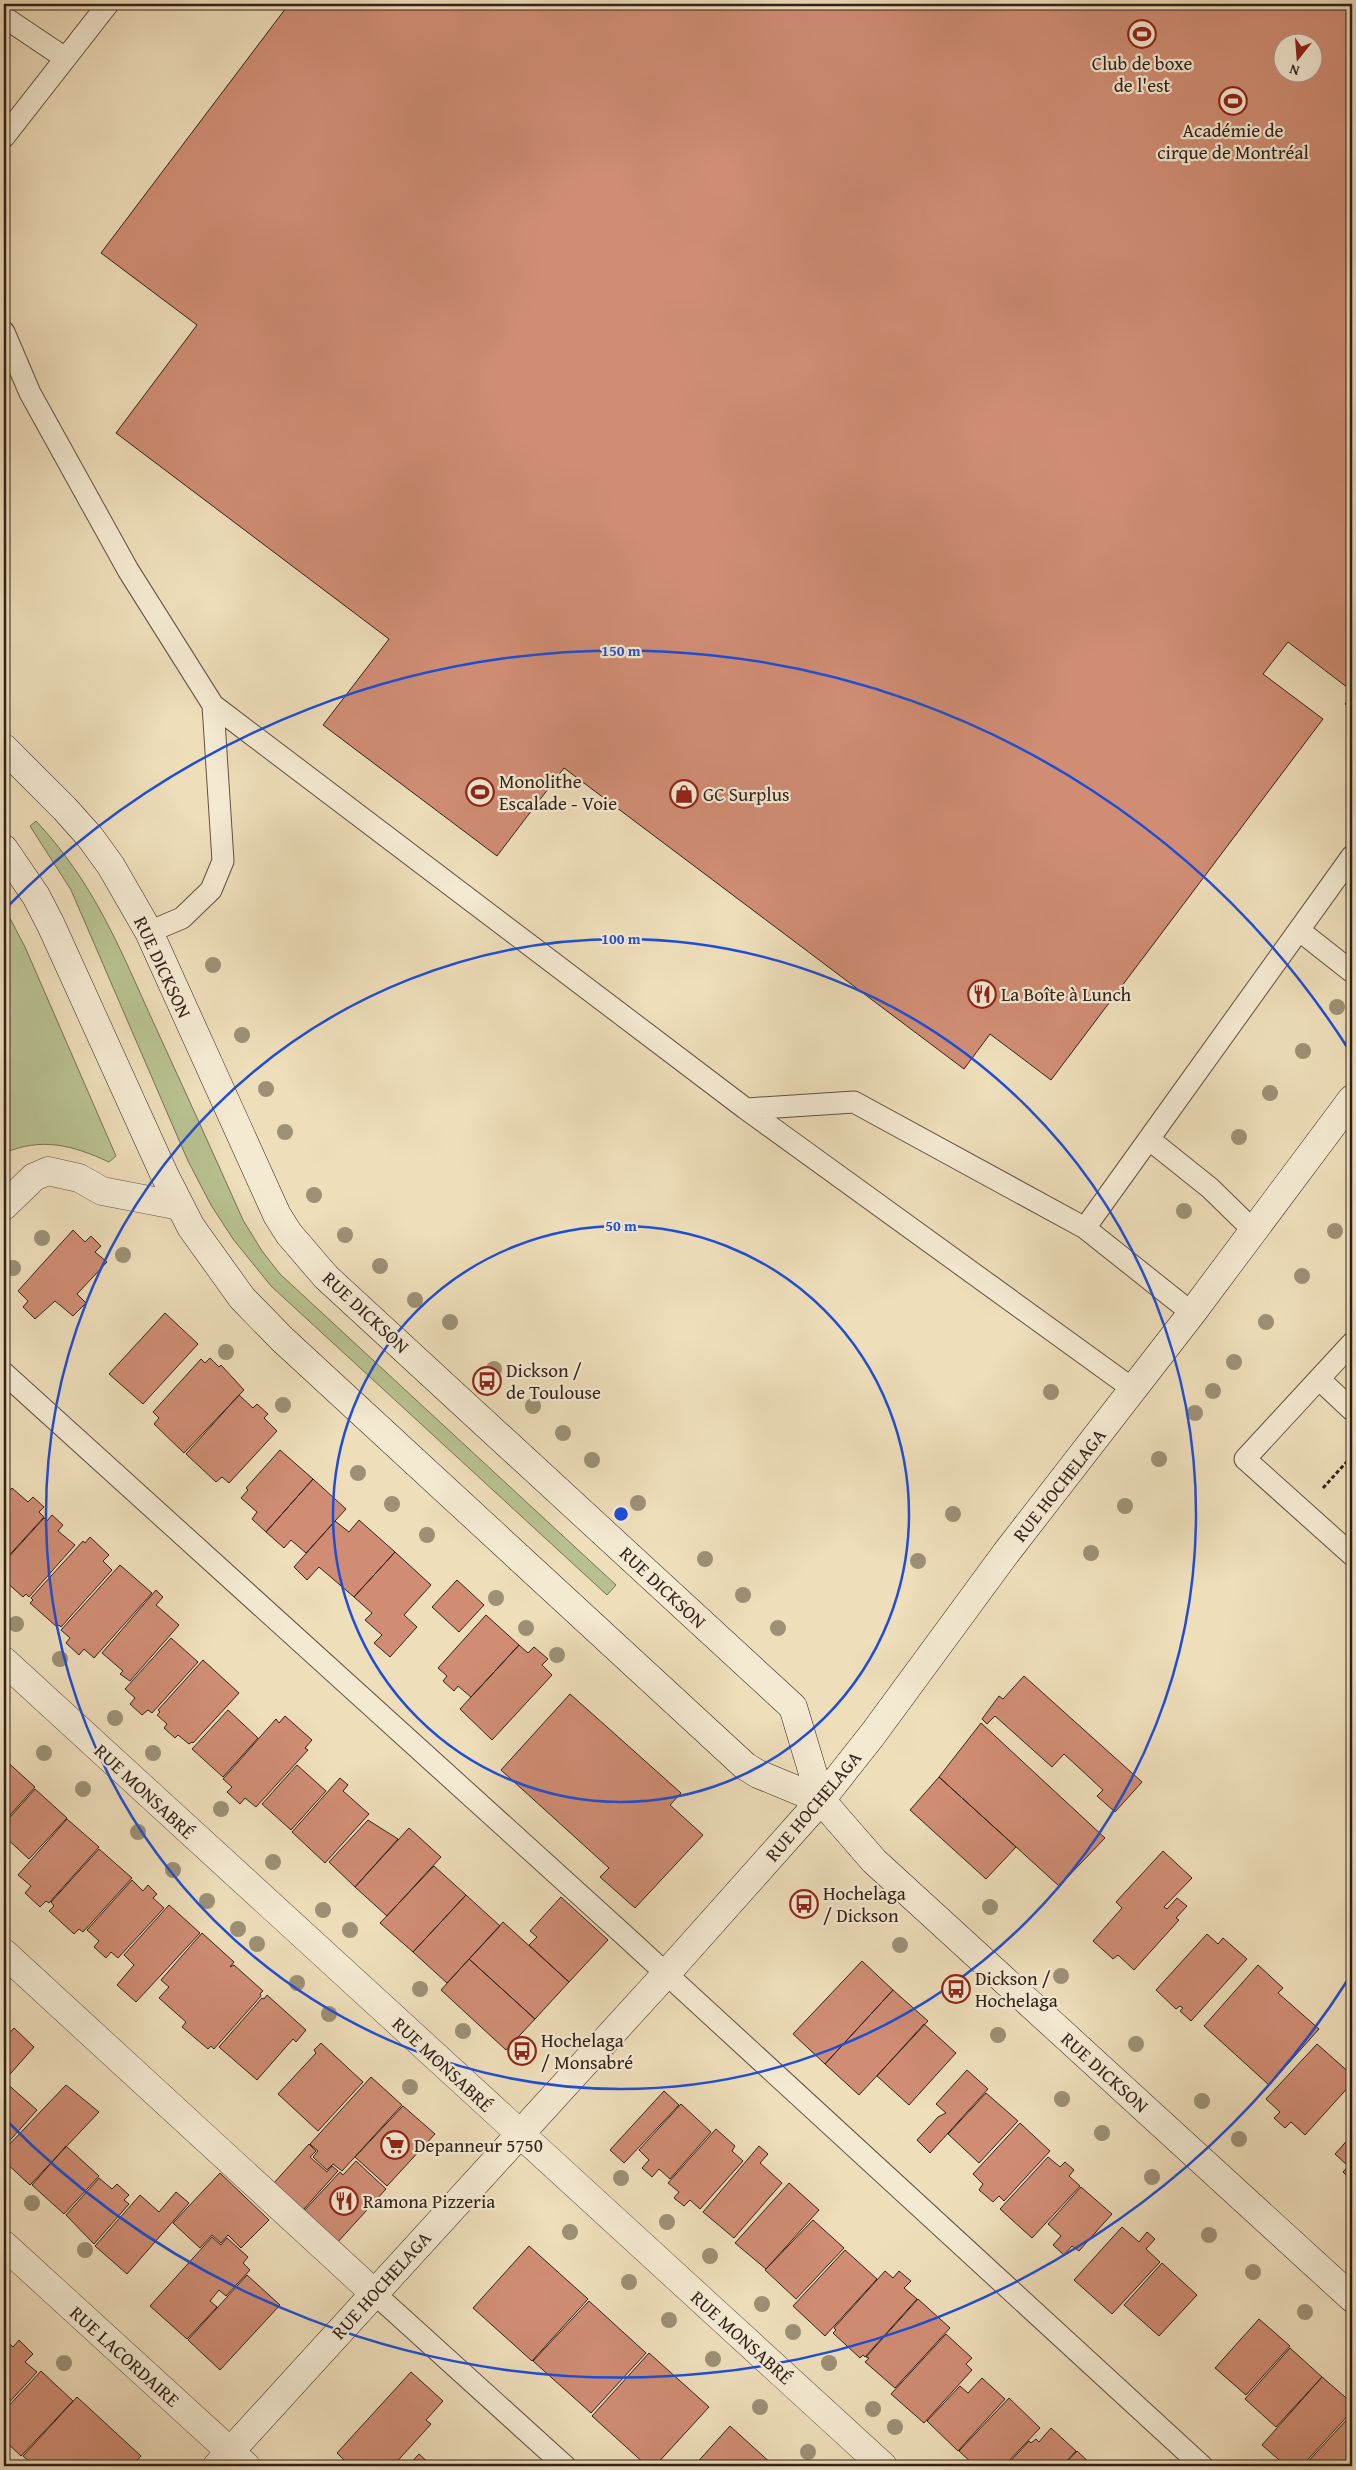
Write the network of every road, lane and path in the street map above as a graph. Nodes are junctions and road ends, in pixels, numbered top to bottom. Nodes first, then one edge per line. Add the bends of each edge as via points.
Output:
1 (108, 4) edge
2 (4, 17) edge
3 (65, 58) junction
4 (4, 137) edge
5 (4, 332) edge
6 (213, 705) junction
7 (4, 748) edge
8 (4, 849) edge
9 (1352, 856) edge
10 (1300, 930) junction
11 (149, 932) junction
12 (1352, 972) edge
13 (1352, 1099) edge
14 (746, 1109) junction
15 (1150, 1140) junction
16 (4, 1206) edge
17 (180, 1206) junction
18 (1086, 1228) junction
19 (1253, 1230) junction
20 (1192, 1313) junction
21 (1352, 1344) edge
22 (4, 1373) edge
23 (1318, 1380) junction
24 (1133, 1389) junction
25 (1352, 1410) edge
26 (1352, 1456) edge
27 (1303, 1511) junction
28 (1352, 1555) edge
29 (4, 1662) edge
30 (822, 1800) junction
31 (4, 1953) edge
32 (666, 1974) junction
33 (520, 2134) junction
34 (4, 2245) edge
35 (374, 2293) junction
36 (1352, 2298) edge
37 (231, 2462) edge
38 (565, 2466) edge
39 (883, 2466) edge
40 (1202, 2466) edge

1 - 3 lane
2 - 3 lane
3 - 4 lane
5 - 6 lane via 30,393 124,561
6 - 11 lane via 222,860 211,890 182,918
6 - 14 lane
7 - 11 main road, RUE DICKSON via 90,837 112,866
8 - 17 main road, RUE DICKSON via 51,924
9 - 10 lane
10 - 12 lane
10 - 15 lane
11 - 30 main road, RUE DICKSON via 277,1215 289,1234 326,1277 793,1707
13 - 19 main road, RUE HOCHELAGA
14 - 18 lane via 854,1102
14 - 24 lane
15 - 18 lane
15 - 19 lane via 1210,1188
16 - 17 main road via 34,1177 48,1171 79,1178 102,1191
17 - 30 main road, RUE DICKSON via 224,1275 289,1345 745,1766
18 - 20 lane
19 - 20 main road, RUE HOCHELAGA
20 - 24 main road, RUE HOCHELAGA
21 - 23 lane
22 - 32 lane
23 - 25 lane
23 - 27 lane via 1246,1459
24 - 30 main road, RUE HOCHELAGA
26 - 27 path
27 - 28 lane
29 - 33 main road, RUE MONSABRÉ
30 - 32 main road, RUE HOCHELAGA
30 - 36 main road, RUE DICKSON via 874,1861
31 - 35 main road
32 - 33 main road, RUE HOCHELAGA
32 - 40 lane
33 - 35 main road, RUE HOCHELAGA
33 - 39 main road, RUE MONSABRÉ
34 - 37 main road, RUE LACORDAIRE
35 - 37 main road, RUE HOCHELAGA
35 - 38 lane

